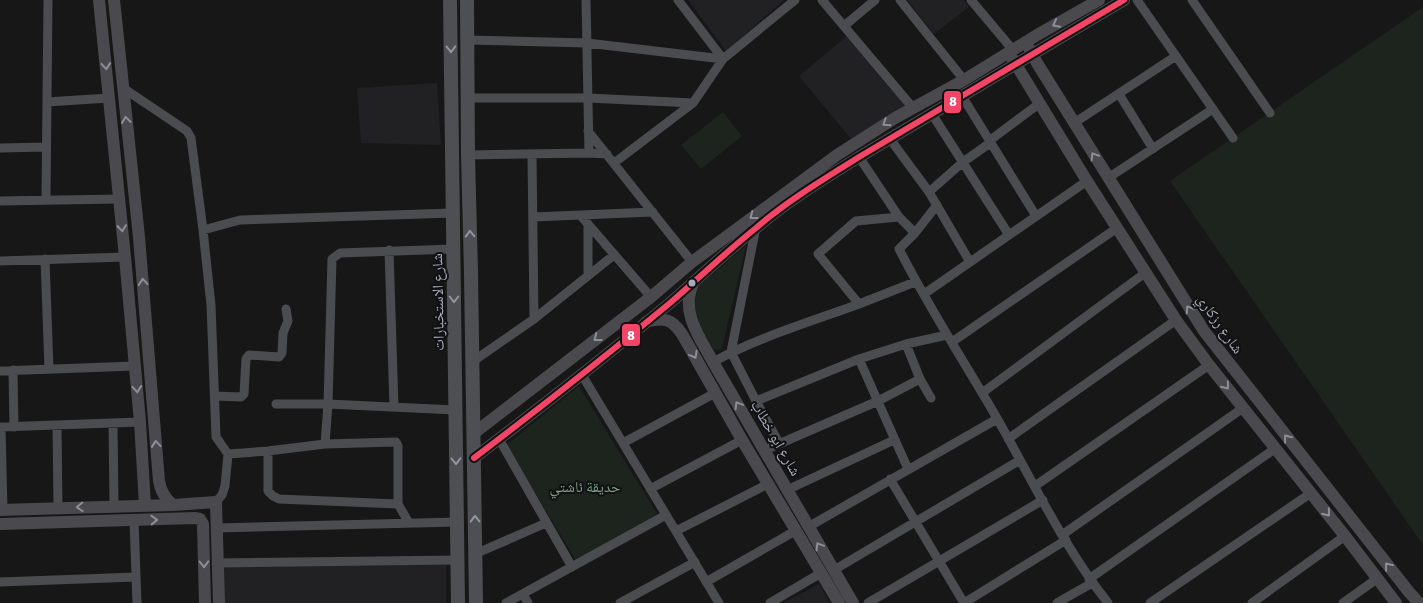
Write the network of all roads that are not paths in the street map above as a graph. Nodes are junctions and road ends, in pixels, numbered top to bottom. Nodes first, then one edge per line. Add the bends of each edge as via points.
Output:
1 (48, 0) edge
2 (99, 0) edge
3 (114, 0) edge
4 (450, 0) edge
5 (467, 0) edge
6 (586, 0) edge
7 (678, 0) edge
8 (795, 0) edge
9 (822, 0) edge
10 (875, 0) edge
11 (900, 0) edge
12 (971, 0) edge
13 (1124, 0) edge
14 (1137, 0) edge
15 (1192, 0) edge
16 (1092, 2) edge
17 (844, 26) junction
18 (1038, 34) junction
19 (118, 38) junction
20 (104, 39) junction
21 (468, 40) junction
22 (587, 42) junction
23 (1025, 42) junction
24 (1046, 47) junction
25 (1010, 51) junction
26 (1033, 55) junction
27 (1176, 56) junction
28 (723, 59) junction
29 (992, 62) junction
30 (1016, 65) junction
31 (1041, 69) junction
32 (995, 77) junction
33 (964, 80) junction
34 (123, 88) junction
35 (1032, 90) junction
36 (1119, 94) junction
37 (962, 96) junction
38 (109, 98) junction
39 (468, 98) junction
40 (588, 98) junction
41 (47, 102) junction
42 (693, 103) junction
43 (1040, 104) junction
44 (913, 108) junction
45 (1213, 109) junction
46 (1270, 113) dead end
47 (932, 114) junction
48 (1074, 123) junction
49 (588, 131) junction
50 (1233, 138) dead end
51 (890, 139) junction
52 (989, 142) junction
53 (45, 147) junction
54 (0, 148) edge
55 (1152, 149) junction
56 (589, 153) junction
57 (532, 154) junction
58 (606, 154) junction
59 (468, 155) junction
60 (859, 158) junction
61 (964, 162) junction
62 (614, 163) junction
63 (1108, 178) junction
64 (1087, 181) junction
65 (929, 192) junction
66 (119, 199) junction
67 (46, 200) junction
68 (0, 201) edge
69 (937, 206) junction
70 (653, 212) junction
71 (453, 213) junction
72 (581, 216) junction
73 (899, 216) junction
74 (1036, 216) junction
75 (533, 217) junction
76 (588, 224) junction
77 (756, 227) junction
78 (1118, 228) junction
79 (203, 230) junction
80 (915, 233) junction
81 (1009, 235) junction
82 (453, 248) junction
83 (389, 250) junction
84 (614, 255) junction
85 (125, 257) junction
86 (45, 260) junction
87 (0, 261) edge
88 (692, 262) junction
89 (970, 262) junction
90 (471, 273) junction
91 (1145, 273) junction
92 (454, 274) junction
93 (588, 275) junction
94 (915, 282) junction
95 (693, 284) junction
96 (924, 294) junction
97 (650, 297) junction
98 (859, 304) junction
99 (286, 309) dead end
100 (534, 319) junction
101 (1176, 320) junction
102 (646, 322) junction
103 (694, 327) junction
104 (1204, 331) junction
105 (682, 334) junction
106 (949, 339) junction
107 (1190, 340) junction
108 (906, 344) junction
109 (731, 352) junction
110 (859, 359) junction
111 (472, 362) junction
112 (713, 362) junction
113 (1209, 365) junction
114 (135, 366) junction
115 (49, 369) junction
116 (13, 370) junction
117 (0, 371) edge
118 (582, 375) junction
119 (920, 379) junction
120 (715, 393) junction
121 (982, 393) junction
122 (215, 396) junction
123 (931, 398) dead end
124 (756, 400) junction
125 (878, 401) junction
126 (276, 404) dead end
127 (328, 404) junction
128 (394, 407) junction
129 (1244, 408) junction
130 (455, 410) junction
131 (997, 419) junction
132 (140, 422) junction
133 (113, 423) junction
134 (57, 425) junction
135 (0, 427) edge
136 (14, 427) junction
137 (473, 434) junction
138 (499, 439) junction
139 (1008, 439) junction
140 (742, 440) junction
141 (894, 440) junction
142 (623, 443) junction
143 (780, 443) junction
144 (325, 444) junction
145 (1276, 448) junction
146 (764, 450) junction
147 (268, 452) junction
148 (228, 454) junction
149 (474, 458) junction
150 (1020, 460) junction
151 (908, 469) junction
152 (159, 476) junction
153 (143, 477) junction
154 (890, 479) junction
155 (768, 484) junction
156 (1035, 486) junction
157 (650, 489) junction
158 (787, 490) junction
159 (1311, 493) junction
160 (1043, 500) junction
161 (216, 502) junction
162 (398, 504) junction
163 (145, 505) junction
164 (173, 505) junction
165 (114, 506) junction
166 (58, 508) junction
167 (2, 510) edge
168 (666, 515) junction
169 (134, 520) junction
170 (916, 521) junction
171 (457, 522) junction
172 (0, 524) edge
173 (409, 524) junction
174 (546, 524) junction
175 (808, 527) junction
176 (217, 528) junction
177 (795, 531) junction
178 (676, 532) junction
179 (1346, 536) junction
180 (1064, 538) junction
181 (475, 554) junction
182 (458, 560) junction
183 (939, 561) junction
184 (695, 562) junction
185 (218, 563) junction
186 (572, 567) junction
187 (827, 572) junction
188 (136, 577) junction
189 (1378, 578) junction
190 (1090, 581) junction
191 (0, 582) edge
192 (706, 582) junction
193 (1409, 592) junction
194 (523, 594) junction
195 (1423, 600) edge
196 (136, 603) edge
197 (205, 603) edge
198 (219, 603) edge
199 (458, 603) edge
200 (476, 603) edge
201 (506, 603) edge
202 (528, 603) edge
203 (620, 603) edge
204 (719, 603) edge
205 (770, 603) edge
206 (839, 603) edge
207 (853, 603) edge
208 (868, 603) edge
209 (1057, 603) edge
210 (1108, 603) edge
211 (1150, 603) edge
212 (1252, 603) edge
213 (1344, 603) edge
214 (1396, 603) edge
215 (1419, 603) edge

1 - 41 street
2 - 20 street
3 - 19 street
4 -> 71 main road, شارع الاستخبارات
5 - 21 main road
6 - 22 street
7 - 28 street
8 - 28 street
9 - 17 street
10 - 17 street
11 - 33 street
12 - 25 street
13 - 24 street
14 - 27 street
15 - 46 street
16 -> 18 street
17 - 44 street
18 - 23 street
18 - 24 street via 1036,45
19 - 20 street
19 - 34 street
20 -> 38 street
21 - 22 street
21 - 39 main road
22 - 28 street
22 - 40 street
23 - 25 street
23 - 26 street, شارع رزكاري
24 - 26 street
24 - 31 street via 1038,57
25 - 29 street
25 - 30 street
26 - 30 street
26 - 31 street, شارع رزكاري
27 - 36 street
27 - 45 street
28 - 42 street
29 - 32 street via 1002,64 1003,68
29 - 33 street
30 - 32 street
30 - 35 street
31 - 48 street, شارع رزكاري
32 - 35 street via 1013,75
32 - 37 street
33 - 44 street
34 - 79 street via 190,134
152 -> 34 street
35 - 43 street
36 - 48 street
36 - 55 street
37 - 47 street
37 - 52 street
38 - 41 street
38 - 66 street
39 - 40 street
39 - 59 main road
40 - 42 street
40 - 49 street
41 - 53 street
42 - 62 street
43 - 52 street
43 - 64 street
44 -> 88 street via 837,155
45 - 50 street
45 - 55 street
47 - 51 street
47 - 61 street
63 -> 48 street, شارع رزكاري
49 - 56 street
49 - 58 street
51 - 60 street
51 - 65 street
52 - 61 street
52 - 74 street
53 - 54 street
53 - 67 street
55 - 63 street
56 - 57 street
56 - 58 street
57 - 59 street
57 - 75 street
58 - 62 street
90 -> 59 main road
60 - 73 street
60 - 77 street
61 - 65 street
61 - 81 street
62 - 70 street
104 -> 63 street, شارع رزكاري
64 - 74 street
64 - 78 street
65 - 69 street
66 - 67 street
66 -> 85 street
67 - 68 street
69 - 80 street
69 - 89 street
70 - 72 street
70 - 88 street
71 - 79 street via 240,220
71 - 82 main road, شارع الاستخبارات
72 - 75 street
72 - 76 street
73 - 80 street
73 - 98 street via 856,221 818,254
74 - 81 street
75 - 100 street
76 - 84 street
76 - 93 street
77 - 95 street
77 - 109 street
78 - 91 street
78 - 106 street
79 - 122 street via 211,305
80 - 94 street via 899,249
81 - 89 street
82 - 83 street
82 - 92 main road, شارع الاستخبارات
83 - 127 street via 340,253 332,259
83 - 128 street
84 - 93 street
84 - 97 street
85 - 86 street
85 - 114 street
86 - 87 street
86 - 115 street
88 - 97 street
89 - 96 street
90 - 92 main road
90 - 111 main road
91 - 101 street
91 - 121 street
92 -> 130 main road, شارع الاستخبارات
93 - 100 street
94 - 96 street
94 - 98 street
95 - 102 street
95 - 103 street, شارع ابو خطاب via 688,306
96 - 106 street
97 -> 137 street
98 - 109 street
99 - 122 street via 288,321 283,333 282,354 279,357 249,355 244,394 241,397
100 - 111 street
101 - 107 street
101 - 139 street
102 - 105 street, شارع ابو خطاب via 670,321
102 - 118 street
103 - 105 street
103 - 112 street, شارع ابو خطاب
104 - 107 street
193 -> 104 street, شارع رزكاري
105 -> 120 street, شارع ابو خطاب
106 - 108 street
106 - 121 street
107 - 113 street
108 - 110 street
108 - 119 street
109 - 112 street
109 - 124 street
110 - 124 street
110 - 125 street
111 - 137 main road
146 -> 112 street, شارع ابو خطاب
113 -> 129 street
113 - 156 street
114 - 115 street
114 -> 132 street
115 - 116 street
116 - 117 street
116 - 136 street
118 - 138 street
118 - 142 street
119 - 123 street
119 - 125 street
120 - 140 street, شارع ابو خطاب
120 - 142 street
121 - 131 street
122 - 148 street via 216,437
124 - 143 street
125 - 141 street
125 - 143 street
126 - 127 street
127 - 128 street
127 - 144 street
128 - 130 street
129 - 145 street
129 - 180 street
130 -> 171 main road, شارع الاستخبارات
131 - 139 street
131 - 151 street
132 - 133 street
132 - 153 street
133 - 134 street
133 - 165 street
134 - 136 street
134 - 166 street
135 - 136 street
135 - 167 street
137 - 149 main road
138 - 149 street
138 - 174 street
139 - 150 street
140 - 155 street, شارع ابو خطاب
140 - 157 street
141 - 151 street
141 - 158 street
142 - 157 street
143 - 146 street
144 - 147 street
144 - 162 street via 396,442
145 - 159 street
145 - 190 street
146 - 158 street, شارع ابو خطاب
147 - 148 street
147 - 162 street via 268,491 279,499
148 - 161 street via 225,486
181 -> 149 main road
150 - 156 street
150 - 170 street
151 - 154 street
152 - 153 street
152 - 164 street via 162,491
153 - 163 street
154 - 170 street
154 - 175 street
155 - 177 street, شارع ابو خطاب
155 - 178 street
156 - 160 street
157 - 168 street
158 - 175 street, شارع ابو خطاب
159 -> 179 street
159 - 211 street
160 - 180 street
160 - 183 street
161 - 164 street
161 - 176 street
162 - 173 street
163 - 164 street
163 - 165 street
165 -> 166 street
166 - 167 street
168 - 178 street
168 - 186 street
169 - 172 street
169 - 188 street
169 -> 197 street via 200,520 203,524
170 - 183 street
170 - 187 street
171 - 173 street
171 - 182 main road, شارع الاستخبارات
173 - 176 street
174 - 181 street
174 - 186 street
187 -> 175 street, شارع ابو خطاب
176 - 185 street
177 - 187 street, شارع ابو خطاب
177 - 192 street
178 - 184 street
179 - 189 street
179 - 212 street
180 - 183 street via 964,603
180 - 190 street
181 - 200 main road
182 - 185 street
182 - 199 main road, شارع الاستخبارات
183 - 208 street
184 - 192 street
184 - 203 street
185 - 198 street
186 - 194 street
187 - 205 street
187 - 206 street, شارع ابو خطاب
187 - 207 street, شارع ابو خطاب
188 - 191 street
188 - 196 street
189 - 213 street
189 - 214 street
190 - 209 street
190 - 210 street
192 - 204 street
193 - 195 street
193 - 215 street, شارع رزكاري
194 - 201 street
194 - 202 street

